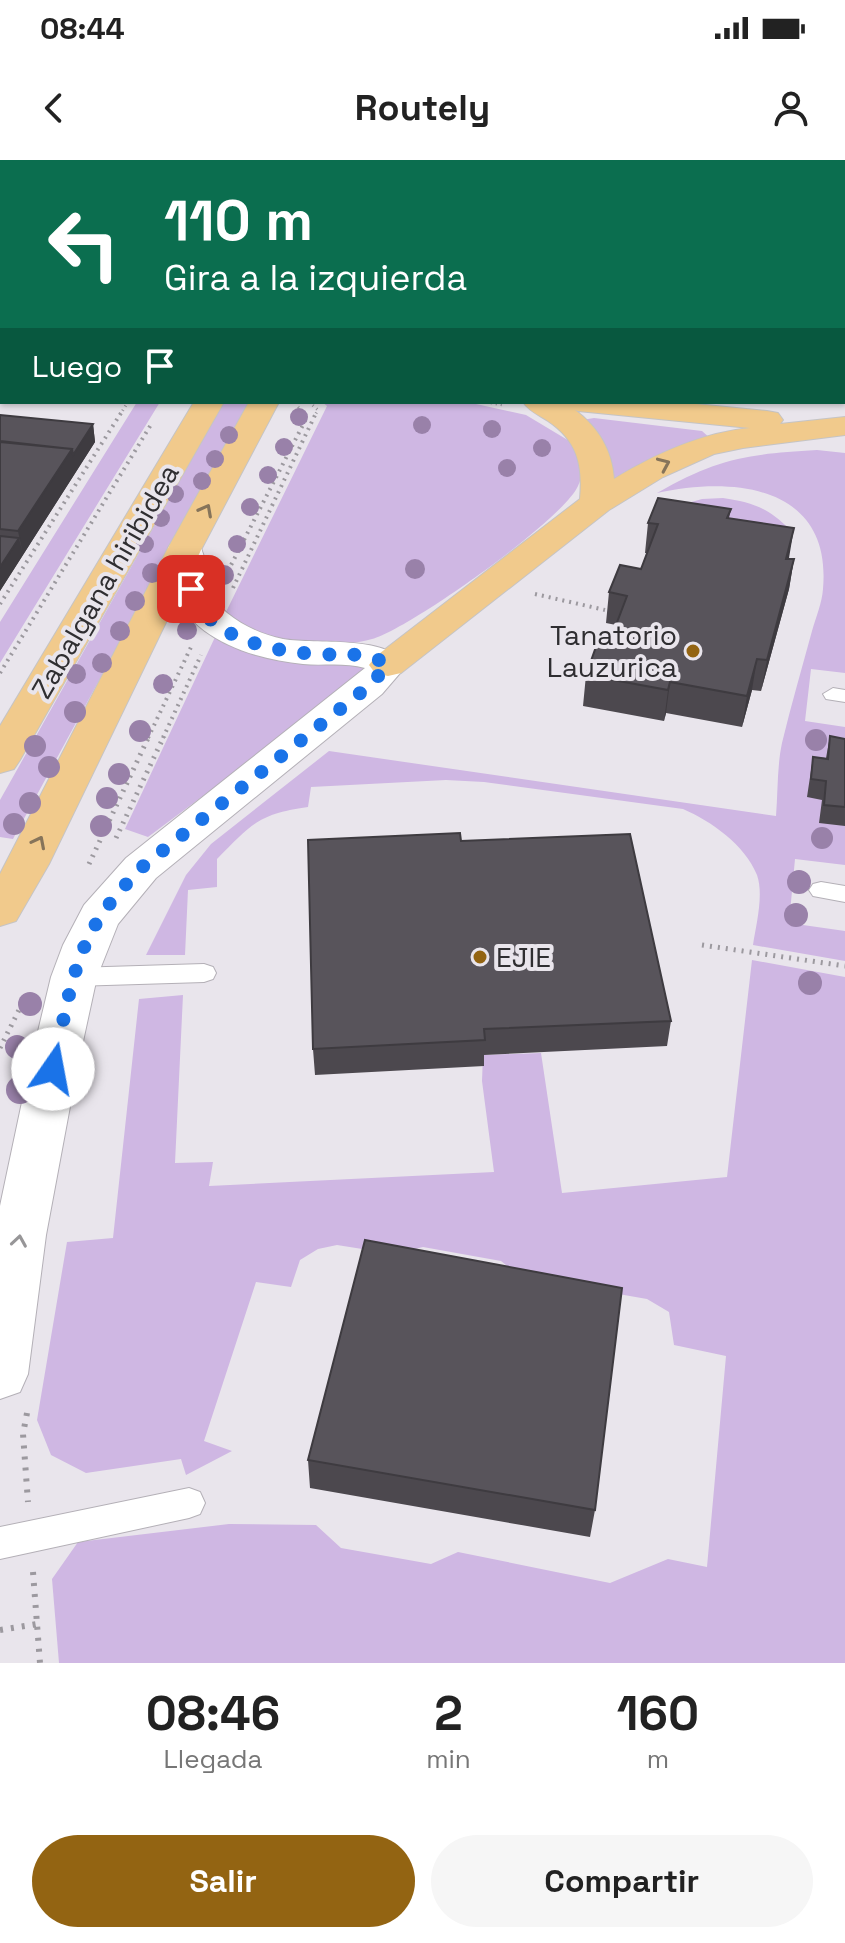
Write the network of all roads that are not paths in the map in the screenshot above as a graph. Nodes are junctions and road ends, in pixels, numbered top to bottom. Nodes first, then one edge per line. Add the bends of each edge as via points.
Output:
1 (208, 404) edge
2 (263, 404) edge
3 (542, 404) edge
4 (603, 404) edge
5 (708, 404) edge
6 (797, 404) edge
7 (842, 423) edge
8 (597, 503) junction
9 (185, 548) junction
10 (388, 665) junction
11 (0, 760) edge
12 (0, 910) edge
13 (204, 973) dead end
14 (74, 977) junction
15 (0, 1374) edge
16 (189, 1503) dead end
17 (0, 1543) edge

1 - 11 main road, Zabalgana hiribidea
9 -> 2 main road, Zabalgana hiribidea
3 - 8 main road via 584,433 598,463
4 - 7 main road
5 - 7 main road
6 - 7 main road
8 -> 7 main road via 651,470 704,447
8 - 10 main road
9 - 10 street via 191,589 211,619 232,633 276,649 361,653
12 -> 9 main road, Zabalgana hiribidea via 34,853
10 - 14 street via 369,686 141,868 100,916
13 - 14 lane
15 -> 14 street via 20,1235
16 - 17 lane

